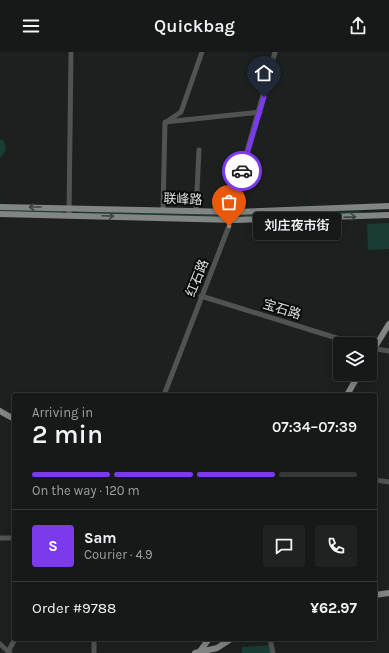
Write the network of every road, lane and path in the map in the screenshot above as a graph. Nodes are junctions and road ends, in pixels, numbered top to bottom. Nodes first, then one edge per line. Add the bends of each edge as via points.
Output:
1 (71, 52) edge
2 (202, 52) edge
3 (276, 52) edge
4 (260, 112) junction
5 (165, 122) junction
6 (199, 150) dead end
7 (389, 206) edge
8 (0, 207) edge
9 (69, 207) junction
10 (163, 210) junction
11 (196, 211) junction
12 (231, 212) junction
13 (0, 214) edge
14 (69, 215) junction
15 (389, 215) edge
16 (230, 220) junction
17 (201, 296) junction
18 (389, 324) edge
19 (333, 337) edge
20 (377, 341) edge
21 (377, 349) edge
22 (389, 351) edge
23 (355, 381) edge
24 (165, 393) edge
25 (348, 393) edge
26 (0, 411) edge
27 (12, 418) edge
28 (377, 480) edge
29 (389, 482) edge
30 (0, 538) edge
31 (12, 538) edge
32 (389, 593) edge
33 (377, 595) edge
34 (14, 641) edge
35 (94, 641) edge
36 (207, 641) edge
37 (228, 641) edge
38 (270, 641) edge
39 (0, 644) edge
40 (10, 652) edge
41 (198, 652) edge
42 (94, 653) edge
43 (273, 653) edge

1 - 9 street
2 - 5 street via 181,112
3 - 4 street, 红石路
4 - 5 street
4 - 12 street, 红石路
5 - 10 street
6 - 11 street
7 - 12 main road, 联峰路
9 -> 8 main road, 联峰路
9 - 10 main road, 联峰路
9 - 14 street
10 - 11 main road, 联峰路
11 - 12 main road, 联峰路
12 - 16 street, 红石路
13 - 14 main road, 联峰路
14 -> 16 main road, 联峰路
16 -> 15 main road, 联峰路
16 - 17 street, 红石路
17 - 19 street, 宝石路
17 - 24 street, 红石路
18 - 20 main road
21 - 22 street
23 - 25 main road
26 - 27 main road
28 - 29 street
30 - 31 street
32 - 33 main road
34 - 40 street
35 - 42 street
36 - 41 main road
37 - 41 main road via 217,648
38 - 43 street
39 - 40 street

